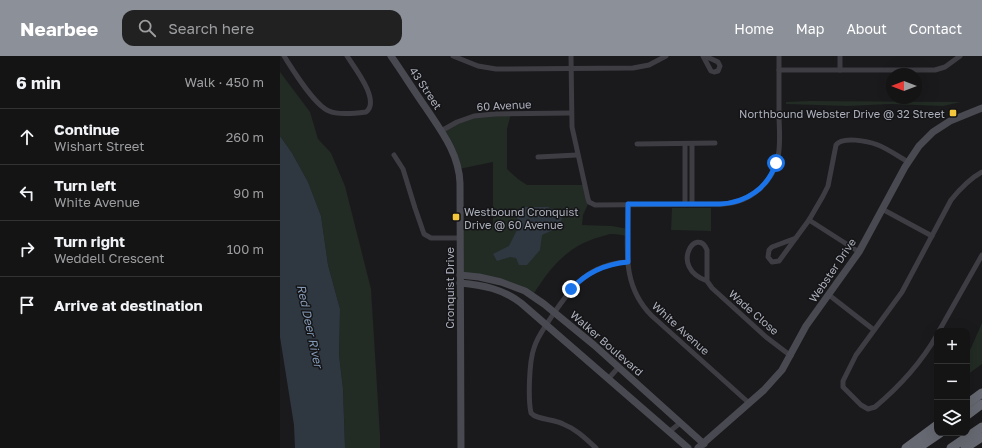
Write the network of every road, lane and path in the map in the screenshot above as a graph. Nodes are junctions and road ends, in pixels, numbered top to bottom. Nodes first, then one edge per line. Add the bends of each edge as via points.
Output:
1 (284, 56) edge
2 (347, 56) edge
3 (391, 56) edge
4 (453, 56) edge
5 (571, 56) edge
6 (666, 56) edge
7 (779, 56) edge
8 (840, 56) edge
9 (960, 56) edge
10 (571, 69) junction
11 (779, 70) junction
12 (840, 70) junction
13 (982, 108) edge
14 (571, 113) junction
15 (442, 131) junction
16 (715, 143) dead end
17 (637, 144) dead end
18 (685, 144) junction
19 (692, 144) junction
20 (394, 155) dead end
21 (577, 155) junction
22 (538, 156) dead end
23 (908, 162) junction
24 (982, 172) edge
25 (628, 204) junction
26 (685, 204) junction
27 (692, 204) junction
28 (882, 209) junction
29 (809, 220) junction
30 (932, 236) junction
31 (460, 238) junction
32 (796, 238) junction
33 (859, 252) junction
34 (982, 254) edge
35 (628, 262) junction
36 (460, 279) junction
37 (707, 281) junction
38 (829, 295) junction
39 (555, 312) junction
40 (547, 324) junction
41 (941, 328) edge
42 (874, 330) junction
43 (934, 340) edge
44 (791, 356) junction
45 (618, 368) junction
46 (608, 378) junction
47 (982, 393) edge
48 (970, 402) edge
49 (749, 403) junction
50 (982, 404) edge
51 (970, 413) edge
52 (680, 423) junction
53 (934, 427) edge
54 (982, 427) edge
55 (669, 432) junction
56 (936, 436) edge
57 (982, 437) edge
58 (701, 446) edge
59 (594, 447) edge
60 (461, 448) edge
61 (688, 448) edge
62 (906, 448) edge
63 (918, 448) edge
64 (951, 448) edge
65 (965, 448) edge

1 - 2 street via 313,96 328,111 368,112 370,108 367,86
3 - 15 street, 43 Street
4 - 10 street via 490,69
5 - 10 street
6 - 10 street via 649,65 633,68
7 - 11 street
8 - 12 street
9 - 12 street via 948,66 939,69
10 - 14 street
11 - 12 street
11 - 27 street via 779,151 775,168 769,178 756,192 740,201
13 - 23 street, Webster Drive via 939,128 919,146
14 - 15 street, 60 Avenue via 474,116
14 - 21 street
15 - 31 street, Cronquist Drive via 459,169
16 - 19 street
17 - 18 street
18 - 19 street
18 - 26 street
19 - 27 street
20 - 31 street via 403,169 424,234 431,238
21 - 22 street
21 - 25 street via 589,202 595,205
23 - 28 street, Webster Drive
23 - 29 street via 877,144 850,140 838,142 828,186
24 - 30 street via 962,187 951,200
25 - 26 street
25 - 35 street, White Avenue
26 - 27 street
28 - 30 street
28 - 33 street, Webster Drive
29 - 32 street
29 - 33 street
30 - 42 street via 902,292
31 - 36 street, Cronquist Drive
32 - 32 street via 772,247 768,257 772,262 779,261
33 - 38 street, Webster Drive
34 - 41 street
35 - 39 street via 606,266 583,278 571,289
35 - 49 street, White Avenue via 634,290 647,311
36 - 39 street, Walker Boulevard via 487,278 509,285 534,297
36 - 40 street via 508,295
36 - 60 street, Cronquist Drive
37 - 37 street, Wade Close via 706,246 694,244 688,251 689,267 693,274
37 - 44 street, Wade Close via 766,337
38 - 42 street
38 - 44 street, Webster Drive via 806,326
39 - 40 street
39 - 45 street, Walker Boulevard
40 - 46 street
40 - 59 street via 533,352 530,372 531,413 536,417 570,427
42 - 43 street via 858,351 842,383 844,389 868,409 875,407 909,375
44 - 49 street, Webster Drive via 774,380
45 - 46 street
45 - 52 street, Walker Boulevard
46 - 55 street
47 - 48 highway
49 - 58 street, Webster Drive
50 - 51 highway
52 - 55 street
52 - 58 street, Walker Boulevard
53 - 62 highway
54 - 64 highway
55 - 61 street
56 - 63 highway
57 - 65 highway

